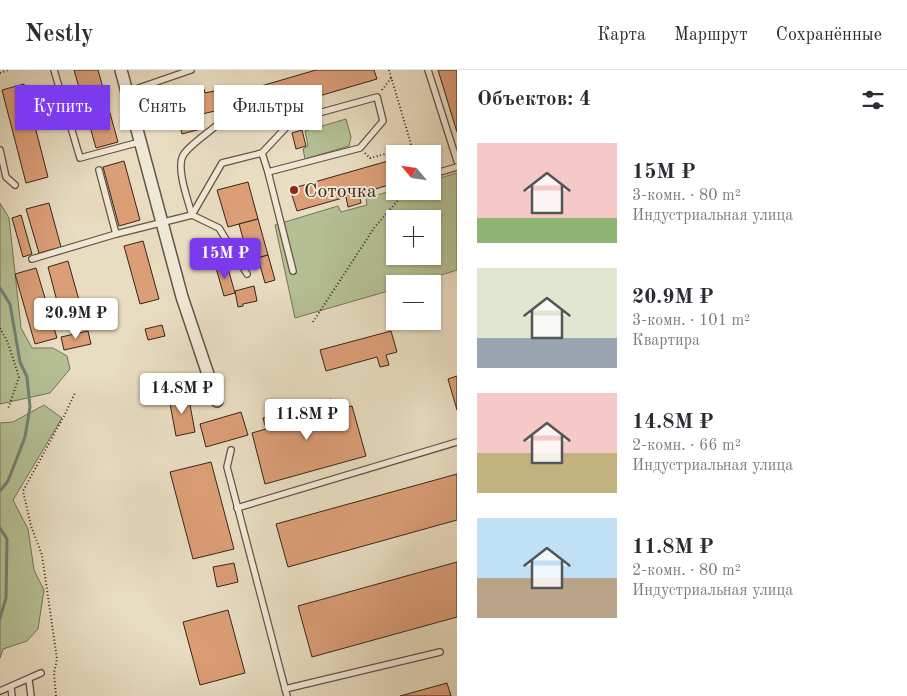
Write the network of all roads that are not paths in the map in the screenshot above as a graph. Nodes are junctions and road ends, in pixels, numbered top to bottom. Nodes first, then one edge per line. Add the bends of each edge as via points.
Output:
1 (54, 70) edge
2 (121, 70) edge
3 (191, 70) edge
4 (428, 70) edge
5 (125, 85) edge
6 (147, 85) edge
7 (214, 128) edge
8 (137, 130) edge
9 (140, 142) junction
10 (0, 150) edge
11 (262, 153) junction
12 (457, 162) edge
13 (457, 167) edge
14 (99, 170) dead end
15 (268, 172) junction
16 (441, 172) edge
17 (15, 185) dead end
18 (192, 215) junction
19 (163, 222) junction
20 (116, 234) junction
21 (32, 259) dead end
22 (294, 270) dead end
23 (247, 274) dead end
24 (217, 401) dead end
25 (457, 442) edge
26 (231, 450) dead end
27 (238, 508) junction
28 (440, 652) dead end
29 (42, 673) dead end
30 (28, 680) junction
31 (11, 688) junction
32 (285, 689) junction
33 (0, 691) edge
34 (12, 696) edge
35 (31, 696) edge
36 (287, 696) edge

1 - 9 lane via 80,158
2 - 5 street
3 - 6 lane
4 - 12 lane
7 - 18 lane via 184,153 180,163
8 - 9 street
9 - 19 street
10 - 17 lane via 6,177
11 - 15 lane
11 - 15 lane via 293,120 377,97 383,121 360,148
11 - 18 lane via 222,163
13 - 16 lane
14 - 20 lane
15 - 22 lane
18 - 19 lane
18 - 23 lane via 219,228
19 - 20 lane
19 - 24 street via 182,297
20 - 21 lane
25 - 27 lane
26 - 27 lane via 227,467
27 - 32 lane
28 - 32 lane
29 - 30 lane
30 - 31 lane
30 - 35 lane
31 - 33 lane
31 - 34 lane
32 - 36 lane

